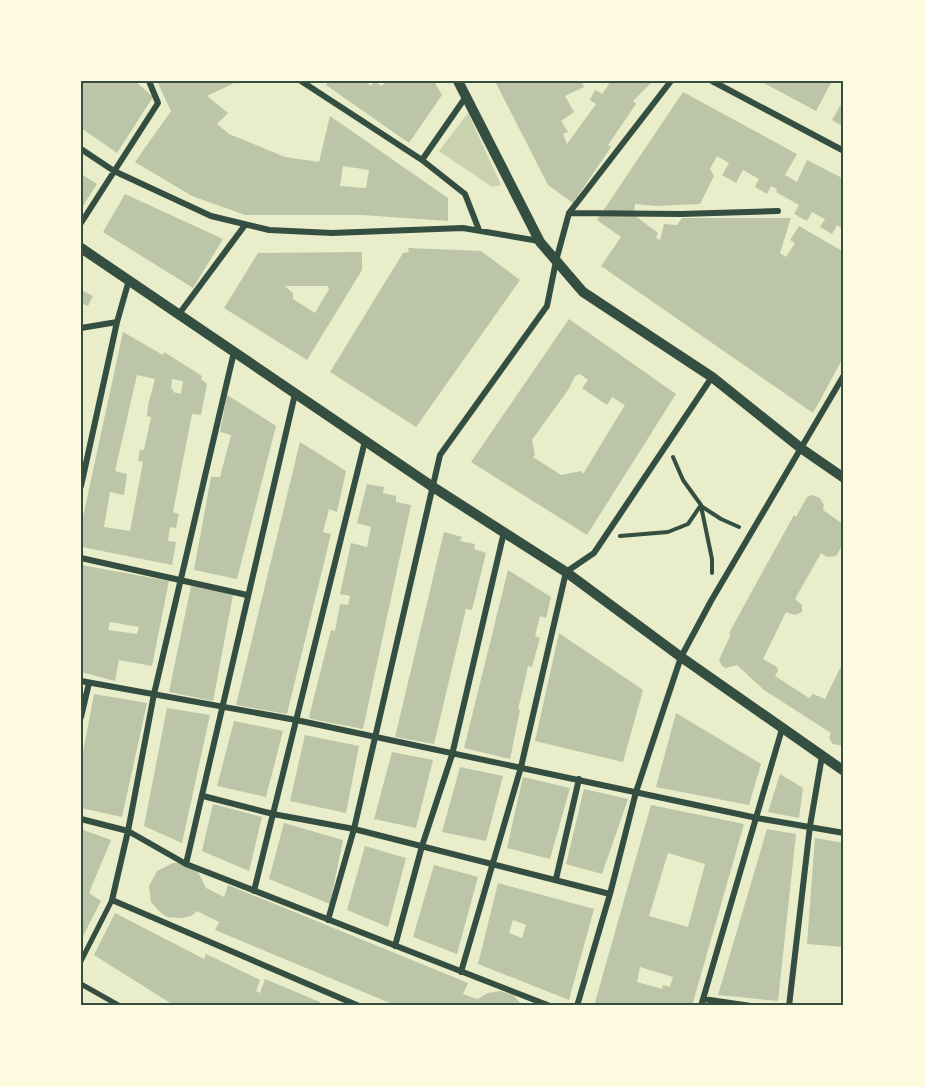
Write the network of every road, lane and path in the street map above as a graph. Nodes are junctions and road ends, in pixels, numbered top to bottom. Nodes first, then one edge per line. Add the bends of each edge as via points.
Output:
1 (148, 81) edge
2 (301, 81) edge
3 (458, 81) edge
4 (671, 81) edge
5 (711, 81) edge
6 (465, 98) junction
7 (81, 149) edge
8 (844, 152) edge
9 (422, 160) junction
10 (114, 171) junction
11 (778, 211) dead end
12 (569, 213) junction
13 (81, 223) edge
14 (245, 225) junction
15 (479, 231) junction
16 (540, 242) junction
17 (81, 248) edge
18 (556, 261) junction
19 (129, 280) junction
20 (179, 314) junction
21 (117, 322) junction
22 (81, 328) edge
23 (234, 352) junction
24 (844, 375) edge
25 (712, 377) junction
26 (295, 394) junction
27 (674, 435) junction
28 (365, 441) junction
29 (802, 449) junction
30 (844, 477) edge
31 (81, 486) edge
32 (433, 488) junction
33 (701, 505) junction
34 (759, 522) junction
35 (504, 532) junction
36 (605, 537) junction
37 (81, 558) edge
38 (566, 572) junction
39 (180, 581) junction
40 (247, 595) junction
41 (711, 601) junction
42 (681, 657) junction
43 (81, 681) edge
44 (89, 683) junction
45 (154, 694) junction
46 (223, 707) junction
47 (81, 717) edge
48 (296, 720) junction
49 (782, 729) junction
50 (375, 738) junction
51 (452, 754) junction
52 (822, 756) junction
53 (521, 767) junction
54 (844, 771) edge
55 (579, 779) junction
56 (636, 792) junction
57 (203, 796) junction
58 (273, 814) junction
59 (757, 818) junction
60 (81, 819) edge
61 (810, 826) junction
62 (354, 830) junction
63 (128, 831) junction
64 (844, 833) edge
65 (422, 846) junction
66 (186, 864) junction
67 (492, 864) junction
68 (556, 879) junction
69 (254, 891) junction
70 (610, 894) junction
71 (112, 900) junction
72 (328, 920) junction
73 (395, 946) junction
74 (81, 962) edge
75 (461, 972) junction
76 (81, 984) edge
77 (702, 1003) edge
78 (120, 1006) edge
79 (358, 1006) edge
80 (550, 1006) edge
81 (577, 1006) edge
82 (751, 1006) edge
83 (789, 1006) edge

1 - 10 street via 158,103
2 - 9 street
3 - 6 street
4 - 12 street
5 - 8 street
6 - 9 street
6 - 16 street
7 - 10 street
9 - 15 street via 465,194
10 - 13 street
10 - 14 street via 211,216
11 - 12 street
12 - 18 street
14 - 15 street via 269,231 332,233 462,228
14 - 20 street
15 - 16 street
16 - 18 street
17 - 19 street
18 - 25 street via 582,292
18 - 32 street via 547,306 440,455
19 - 20 street
19 - 21 street
20 - 23 street
21 - 22 street
21 - 31 street
23 - 26 street
23 - 39 street
24 - 29 street
25 - 27 street
25 - 29 street
26 - 28 street
26 - 40 street
27 - 33 path via 673,456 683,480
27 - 36 street
28 - 32 street
28 - 48 street
29 - 30 street
29 - 34 street
32 - 35 street
32 - 50 street
33 - 34 path via 738,528
33 - 36 path via 688,524 668,532
33 - 41 path via 712,559
34 - 41 street
35 - 38 street
35 - 51 street
36 - 38 street via 594,553
37 - 39 street
38 - 42 street
38 - 53 street
39 - 40 street
39 - 45 street
40 - 46 street
41 - 42 street
42 - 49 street
42 - 56 street
43 - 44 street
44 - 45 street
44 - 47 street
45 - 46 street
45 - 63 street
46 - 48 street
46 - 57 street
48 - 50 street
48 - 58 street
49 - 52 street
49 - 59 street
50 - 51 street
50 - 62 street
51 - 53 street
51 - 65 street
52 - 54 street
52 - 61 street
53 - 55 street
53 - 67 street
55 - 56 street
55 - 68 street
56 - 59 street
56 - 70 street
57 - 58 street
57 - 66 street
58 - 62 street
58 - 69 street
59 - 61 street
59 - 77 street
60 - 63 street
61 - 64 street
61 - 83 street
62 - 65 street
62 - 72 street
63 - 66 street
63 - 71 street
65 - 67 street
65 - 73 street
66 - 69 street
67 - 68 street
67 - 75 street
68 - 70 street
69 - 72 street
70 - 81 street
71 - 74 street
71 - 79 street
72 - 73 street
73 - 75 street
75 - 80 street
76 - 78 street
77 - 82 street

